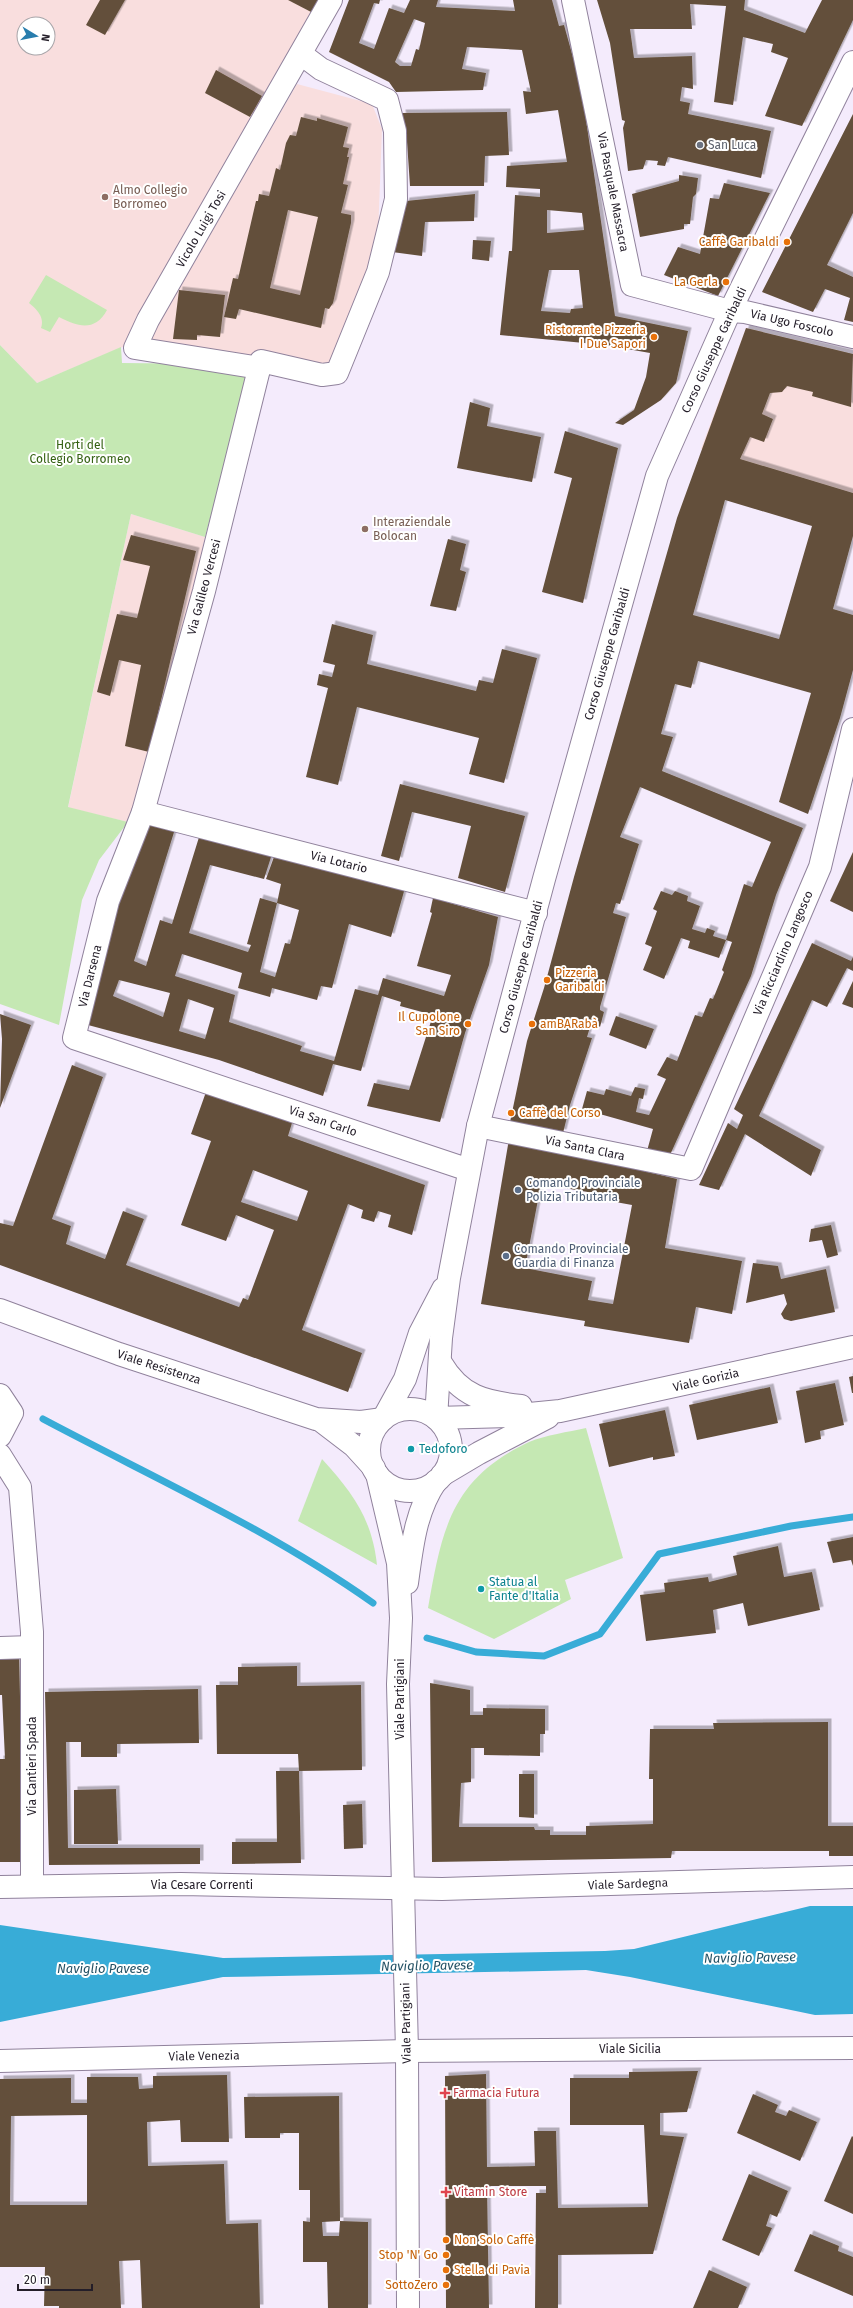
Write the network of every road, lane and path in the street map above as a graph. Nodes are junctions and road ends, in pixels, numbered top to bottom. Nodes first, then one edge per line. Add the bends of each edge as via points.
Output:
1 (330, 0) edge
2 (573, 0) edge
3 (301, 54) junction
4 (853, 62) edge
5 (737, 312) junction
6 (853, 337) edge
7 (260, 365) junction
8 (853, 729) edge
9 (143, 812) junction
10 (536, 913) junction
11 (177, 1072) joint
12 (478, 1126) junction
13 (692, 1169) joint
14 (469, 1170) junction
15 (449, 1278) junction
16 (0, 1310) edge
17 (853, 1347) edge
18 (441, 1363) junction
19 (0, 1395) edge
20 (560, 1411) junction
21 (436, 1418) junction
22 (383, 1419) junction
23 (320, 1420) junction
24 (0, 1436) edge
25 (0, 1455) edge
26 (376, 1471) junction
27 (439, 1478) junction
28 (401, 1618) junction
29 (32, 1647) junction
30 (0, 1648) edge
31 (853, 1877) edge
32 (32, 1886) junction
33 (0, 1887) edge
34 (404, 1889) junction
35 (407, 2040) junction
36 (853, 2048) edge
37 (0, 2061) edge
38 (408, 2308) edge

1 - 3 street, Vicolo Luigi Tosi
2 - 5 street, Via Pasquale Massacra via 632,285
3 - 7 street via 321,69 387,100 395,131 396,199 378,272 337,373 322,375
3 - 7 street, Vicolo Luigi Tosi via 148,320 135,348
4 - 5 street, Corso Giuseppe Garibaldi via 742,290
5 - 6 street, Via Ugo Foscolo
5 - 10 street, Corso Giuseppe Garibaldi via 657,476
7 - 9 street, Via Galileo Vercesi via 204,591
8 - 13 street, Via Ricciardino Langosco via 820,867
9 - 10 street, Via Lotario
9 - 11 street, Via Darsena via 108,901 74,1038
10 - 12 street, Corso Giuseppe Garibaldi
11 - 14 street, Via San Carlo
12 - 13 street, Via Santa Clara
12 - 14 street, Corso Giuseppe Garibaldi
14 - 15 street, Corso Giuseppe Garibaldi
15 - 18 street, Corso Giuseppe Garibaldi via 441,1338
15 - 22 street, Corso Giuseppe Garibaldi via 420,1333 405,1379
16 - 23 street, Viale Resistenza via 119,1354
17 - 20 street, Viale Gorizia
18 - 20 street, Viale Gorizia via 462,1389 480,1400
18 - 21 street, Corso Giuseppe Garibaldi
19 - 24 street via 12,1413
20 - 21 street, Viale Gorizia via 509,1416
20 - 27 street, Viale Gorizia via 479,1453
21 - 22 street via 425,1411 408,1409 394,1412
21 - 27 street via 444,1426 451,1450 448,1464
22 - 23 street, Viale Resistenza via 361,1422
22 - 26 street via 375,1429 370,1442 370,1455
23 - 26 street, Viale Resistenza via 354,1446
25 - 29 street, Via Cantieri Spada via 20,1487
26 - 27 street via 392,1486 406,1490 419,1490
26 - 28 street, Viale Partigiani via 398,1563
27 - 28 street, Viale Partigiani via 422,1506 414,1534
28 - 34 street, Viale Partigiani via 398,1684
29 - 30 street
29 - 32 street, Via Cantieri Spada
31 - 34 street, Viale Sardegna
32 - 33 street, Via Cesare Correnti
32 - 34 street, Via Cesare Correnti via 181,1884
34 - 35 street, Viale Partigiani
35 - 36 street, Viale Sicilia
35 - 37 street, Viale Venezia
35 - 38 street, Viale Partigiani

